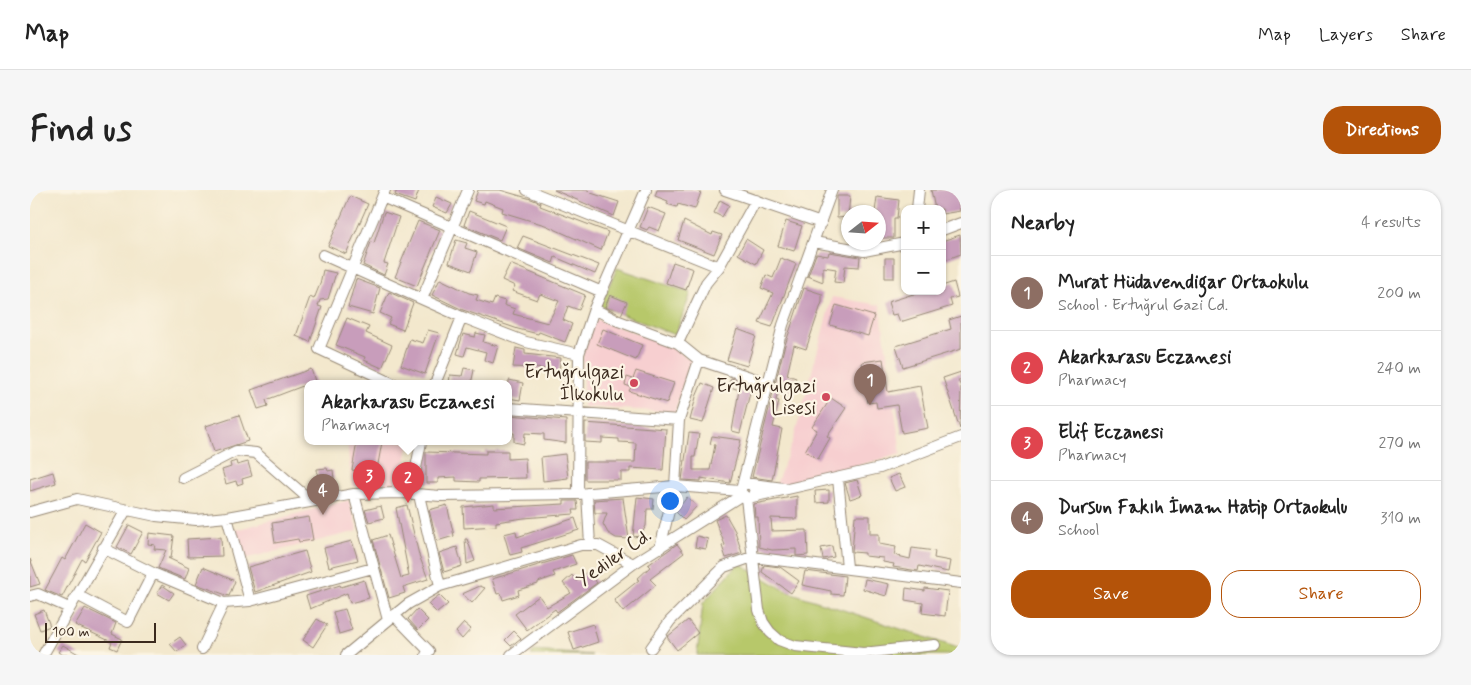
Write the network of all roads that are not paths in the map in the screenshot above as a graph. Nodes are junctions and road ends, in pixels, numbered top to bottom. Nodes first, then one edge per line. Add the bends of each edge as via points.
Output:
1 (468, 190) edge
2 (527, 190) edge
3 (646, 190) edge
4 (725, 190) edge
5 (832, 190) edge
6 (920, 190) edge
7 (384, 194) edge
8 (756, 200) junction
9 (918, 205) edge
10 (821, 223) junction
11 (961, 223) edge
12 (452, 227) junction
13 (946, 229) edge
14 (628, 231) junction
15 (814, 242) junction
16 (901, 244) edge
17 (323, 255) dead end
18 (719, 267) junction
19 (352, 268) junction
20 (602, 292) junction
21 (422, 299) junction
22 (594, 309) junction
23 (462, 317) junction
24 (678, 342) junction
25 (579, 354) junction
26 (699, 360) junction
27 (385, 380) edge
28 (438, 380) edge
29 (768, 383) junction
30 (512, 408) edge
31 (578, 414) junction
32 (679, 420) junction
33 (961, 437) edge
34 (421, 445) edge
35 (183, 478) dead end
36 (838, 478) junction
37 (675, 486) junction
38 (746, 491) junction
39 (354, 494) junction
40 (415, 494) junction
41 (583, 494) junction
42 (310, 500) junction
43 (126, 510) junction
44 (30, 512) edge
45 (227, 517) junction
46 (590, 545) junction
47 (103, 548) junction
48 (660, 548) junction
49 (752, 557) junction
50 (633, 564) junction
51 (847, 567) junction
52 (373, 568) junction
53 (154, 573) junction
54 (961, 583) edge
55 (440, 586) junction
56 (76, 595) junction
57 (30, 596) edge
58 (250, 601) junction
59 (224, 603) junction
60 (68, 608) junction
61 (391, 617) junction
62 (935, 645) dead end
63 (651, 648) dead end
64 (202, 649) dead end
65 (42, 654) edge
66 (346, 655) edge
67 (426, 655) edge
68 (511, 655) edge

1 - 12 street
2 - 14 street
3 - 14 street
4 - 8 street
5 - 10 street
6 - 9 street
7 - 12 street
7 - 19 street
8 - 10 street
8 - 18 street
10 - 15 street
11 - 13 street
12 - 20 street
12 - 21 street
14 - 18 street
14 - 20 street
15 - 16 street via 864,251
15 - 29 street via 783,325
17 - 19 street
18 - 24 street via 706,283
19 - 21 street
19 - 27 street via 319,350
20 - 22 street
21 - 23 street
22 - 24 street
22 - 25 street
23 - 25 street via 526,342
23 - 28 street
24 - 26 street
25 - 31 street
26 - 29 street
26 - 32 street
29 - 38 street via 748,462
30 - 31 street
31 - 32 street
31 - 41 street
32 - 37 street
33 - 36 street via 880,468
34 - 40 street
35 - 42 street via 236,451 256,453
36 - 38 street via 787,488
36 - 51 street
37 - 38 street
37 - 41 street
37 - 48 street
38 - 48 street, Yediler Cd.
38 - 49 street
39 - 40 street
39 - 42 street
39 - 52 street
40 - 41 street
40 - 55 street
41 - 46 street
42 - 45 street
43 - 44 street via 77,499
43 - 45 street via 176,519
43 - 47 street
45 - 58 street
46 - 50 street via 598,545
46 - 55 street
47 - 53 street
47 - 56 street
48 - 50 street, Yediler Cd.
49 - 51 street
49 - 62 street via 763,622 774,637 785,643 863,653
49 - 63 street via 724,567 670,621
50 - 68 street, Yediler Cd.
51 - 54 street
52 - 58 street
52 - 61 street
53 - 56 street via 128,622
53 - 59 street
55 - 61 street
56 - 60 street
57 - 60 street via 38,594
58 - 59 street
59 - 64 street
60 - 65 street
61 - 66 street
61 - 67 street via 429,651

